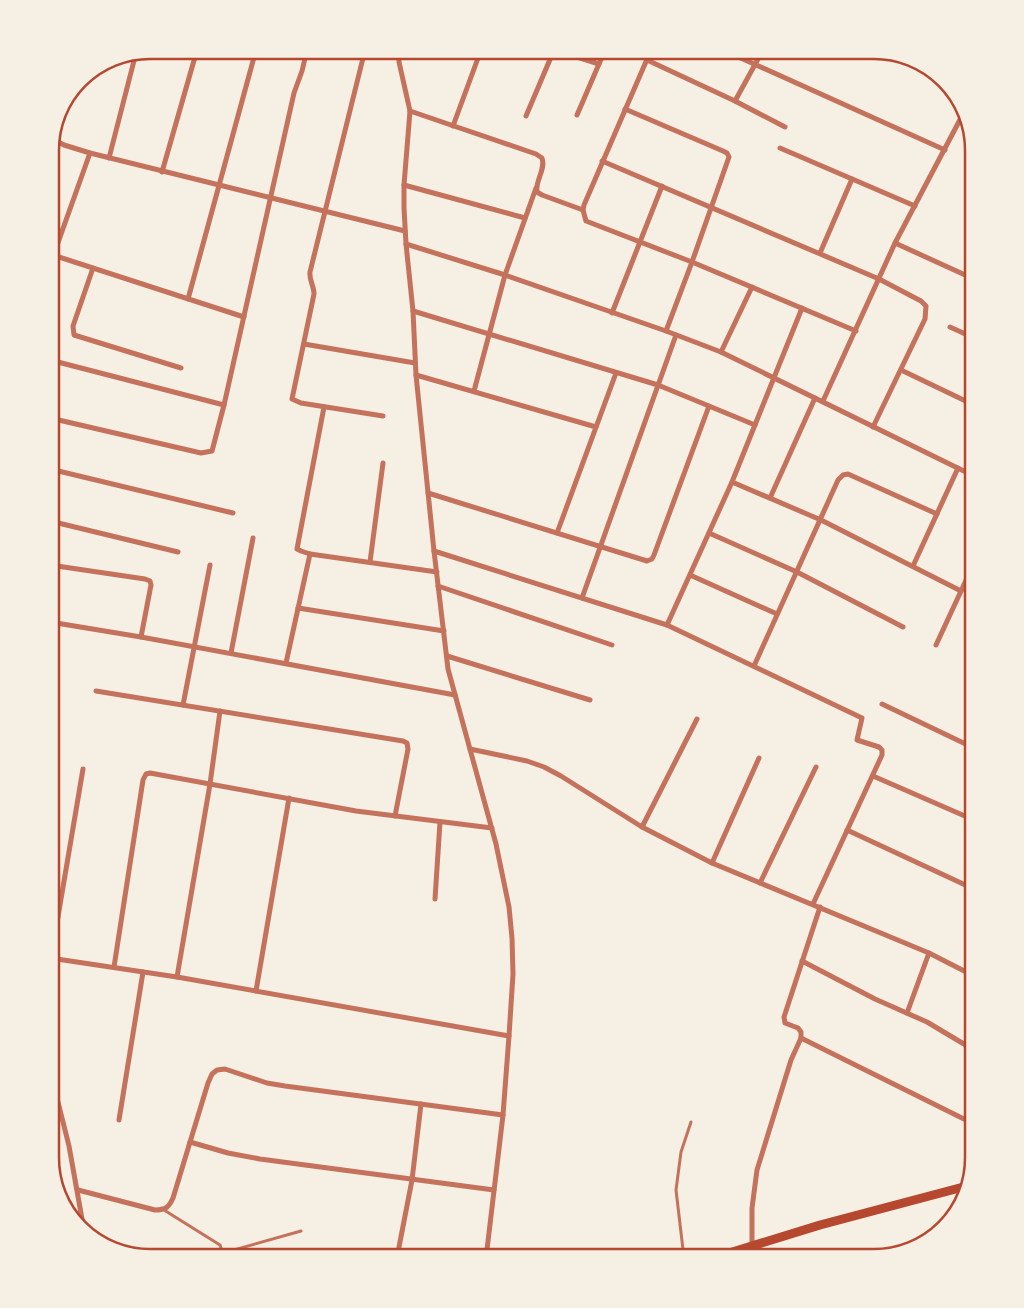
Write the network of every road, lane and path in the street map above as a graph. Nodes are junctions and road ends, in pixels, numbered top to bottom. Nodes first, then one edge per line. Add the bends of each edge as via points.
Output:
1 (194, 59) edge
2 (254, 59) edge
3 (305, 59) edge
4 (363, 59) edge
5 (399, 59) edge
6 (478, 59) edge
7 (551, 59) edge
8 (583, 59) edge
9 (601, 59) edge
10 (742, 59) edge
11 (759, 59) edge
12 (134, 60) edge
13 (647, 60) joint
14 (599, 64) junction
15 (756, 66) junction
16 (735, 101) junction
17 (625, 109) junction
18 (410, 111) junction
19 (577, 115) dead end
20 (526, 116) dead end
21 (960, 120) edge
22 (453, 126) junction
23 (785, 127) dead end
24 (59, 142) edge
25 (780, 148) dead end
26 (945, 150) junction
27 (90, 154) junction
28 (109, 158) junction
29 (602, 161) junction
30 (162, 172) junction
31 (852, 179) junction
32 (218, 184) junction
33 (404, 185) junction
34 (662, 186) junction
35 (536, 187) junction
36 (271, 198) junction
37 (915, 206) junction
38 (711, 207) junction
39 (583, 210) junction
40 (326, 211) junction
41 (525, 218) junction
42 (405, 231) junction
43 (59, 239) edge
44 (639, 243) junction
45 (406, 244) junction
46 (895, 244) junction
47 (820, 253) junction
48 (59, 257) edge
49 (692, 262) junction
50 (93, 268) junction
51 (505, 275) junction
52 (965, 275) edge
53 (879, 279) junction
54 (752, 288) junction
55 (188, 299) junction
56 (802, 308) junction
57 (413, 311) junction
58 (612, 313) junction
59 (244, 317) junction
60 (950, 327) dead end
61 (666, 331) junction
62 (856, 331) junction
63 (489, 334) junction
64 (965, 334) edge
65 (676, 335) junction
66 (304, 344) junction
67 (720, 352) junction
68 (59, 362) edge
69 (415, 363) junction
70 (180, 368) dead end
71 (901, 370) junction
72 (616, 372) junction
73 (416, 374) junction
74 (774, 377) junction
75 (658, 385) junction
76 (474, 391) junction
77 (815, 398) junction
78 (965, 401) edge
79 (823, 402) junction
80 (224, 404) junction
81 (709, 406) junction
82 (324, 407) junction
83 (383, 416) dead end
84 (59, 420) edge
85 (754, 425) junction
86 (596, 427) junction
87 (873, 427) junction
88 (383, 463) dead end
89 (958, 468) junction
90 (59, 471) edge
91 (965, 472) edge
92 (732, 482) junction
93 (428, 492) junction
94 (770, 498) junction
95 (233, 513) dead end
96 (937, 514) junction
97 (821, 520) junction
98 (59, 524) edge
99 (709, 532) junction
100 (557, 533) junction
101 (253, 538) dead end
102 (600, 546) junction
103 (434, 551) junction
104 (178, 552) dead end
105 (310, 554) junction
106 (370, 562) junction
107 (210, 565) dead end
108 (59, 566) edge
109 (913, 566) junction
110 (437, 572) junction
111 (796, 572) junction
112 (690, 575) junction
113 (965, 582) edge
114 (438, 586) junction
115 (961, 590) junction
116 (582, 598) junction
117 (298, 608) junction
118 (777, 614) junction
119 (59, 623) edge
120 (667, 625) junction
121 (903, 627) dead end
122 (444, 632) junction
123 (141, 637) junction
124 (612, 645) dead end
125 (936, 645) dead end
126 (194, 647) junction
127 (231, 653) junction
128 (447, 656) junction
129 (286, 663) junction
130 (754, 666) junction
131 (96, 691) dead end
132 (455, 694) junction
133 (590, 700) dead end
134 (882, 704) dead end
135 (183, 705) junction
136 (220, 711) junction
137 (697, 719) dead end
138 (965, 744) edge
139 (470, 749) junction
140 (759, 758) dead end
141 (816, 767) dead end
142 (83, 769) dead end
143 (873, 776) junction
144 (210, 784) junction
145 (290, 798) junction
146 (395, 816) junction
147 (965, 816) edge
148 (440, 822) junction
149 (642, 827) junction
150 (492, 828) junction
151 (847, 830) junction
152 (712, 863) junction
153 (760, 882) junction
154 (965, 885) edge
155 (434, 899) dead end
156 (813, 904) junction
157 (820, 907) junction
158 (59, 911) edge
159 (929, 953) junction
160 (59, 959) edge
161 (802, 961) junction
162 (114, 967) junction
163 (965, 971) edge
164 (143, 972) junction
165 (177, 977) junction
166 (256, 991) junction
167 (907, 1013) junction
168 (509, 1036) junction
169 (801, 1038) junction
170 (965, 1045) edge
171 (422, 1104) junction
172 (59, 1105) edge
173 (503, 1115) junction
174 (119, 1120) dead end
175 (965, 1120) edge
176 (691, 1122) dead end
177 (190, 1142) junction
178 (412, 1180) junction
179 (960, 1188) edge
180 (78, 1190) junction
181 (494, 1190) junction
182 (164, 1210) junction
183 (82, 1219) edge
184 (301, 1231) dead end
185 (752, 1246) junction
186 (222, 1249) edge
187 (237, 1249) edge
188 (400, 1249) edge
189 (487, 1249) edge
190 (683, 1249) edge
191 (742, 1249) edge

1 - 30 street
2 - 32 street
3 - 36 street via 294,93
4 - 40 street
5 - 18 street
6 - 22 street
7 - 20 street
8 - 14 street
9 - 14 street
10 - 15 street
11 - 15 street
12 - 28 street
13 - 16 street
13 - 17 street
14 - 19 street
15 - 16 street
15 - 26 street
16 - 23 street
17 - 29 street
17 - 38 street via 727,153 728,162
18 - 22 street
18 - 33 street
21 - 26 street
22 - 35 street via 542,158 544,163
24 - 27 street
25 - 31 street
26 - 37 street
27 - 28 street
27 - 43 street
28 - 30 street
29 - 34 street
29 - 39 street
30 - 32 street
31 - 37 street
31 - 47 street
32 - 36 street
32 - 55 street
33 - 41 street
33 - 42 street
34 - 38 street
34 - 44 street
35 - 39 street via 542,195
35 - 41 street
36 - 40 street
36 - 59 street
37 - 46 street
38 - 47 street
38 - 49 street
39 - 44 street via 586,221
40 - 42 street
40 - 66 street via 310,276 314,294
41 - 51 street
42 - 45 street
44 - 49 street
44 - 58 street
45 - 51 street
45 - 57 street
46 - 52 street
46 - 53 street
47 - 53 street
48 - 50 street
49 - 54 street
49 - 61 street
50 - 55 street
50 - 70 street via 73,326 74,335
51 - 58 street
51 - 63 street
53 - 62 street
53 - 71 street via 926,306 925,319
54 - 56 street
54 - 67 street
55 - 59 street
56 - 62 street
56 - 74 street
57 - 63 street
57 - 69 street
58 - 61 street
59 - 80 street
60 - 64 street
61 - 65 street
62 - 79 street
63 - 72 street
63 - 76 street
65 - 67 street
65 - 75 street
66 - 69 street
66 - 82 street via 292,399
67 - 74 street
68 - 80 street
69 - 73 street
71 - 78 street
71 - 87 street
72 - 75 street
72 - 86 street
73 - 76 street
73 - 93 street
74 - 77 street
74 - 85 street
75 - 81 street
75 - 102 street
76 - 86 street
77 - 79 street
77 - 94 street
79 - 87 street
80 - 84 street via 214,446 207,453
81 - 85 street
81 - 102 street via 652,559 643,560
82 - 83 street
82 - 105 street via 297,543 297,548
85 - 92 street
86 - 100 street
87 - 89 street
88 - 106 street
89 - 91 street
89 - 96 street
90 - 95 street
92 - 94 street
92 - 99 street
93 - 100 street
93 - 103 street
94 - 97 street
96 - 97 street via 848,474 838,480
96 - 109 street
97 - 109 street
97 - 111 street
98 - 104 street
99 - 111 street
99 - 112 street
100 - 102 street
101 - 127 street
102 - 116 street
103 - 110 street
103 - 116 street
105 - 106 street
105 - 117 street
106 - 110 street
107 - 126 street
108 - 123 street via 150,581
109 - 115 street
110 - 114 street
111 - 118 street
111 - 121 street
112 - 118 street
112 - 120 street
113 - 115 street
114 - 122 street
114 - 124 street
115 - 125 street
116 - 120 street
117 - 122 street
117 - 129 street
118 - 130 street
119 - 123 street
120 - 130 street
122 - 128 street
123 - 126 street
126 - 127 street
126 - 135 street
127 - 129 street
128 - 132 street
128 - 133 street
129 - 132 street
130 - 143 street via 862,718 857,740 882,750
131 - 135 street
132 - 139 street
134 - 138 street
135 - 136 street
136 - 144 street
136 - 146 street via 407,743
137 - 149 street
139 - 149 street via 544,767
139 - 150 street
140 - 152 street
141 - 153 street
142 - 158 street
143 - 147 street
143 - 151 street
144 - 145 street
144 - 162 street via 146,774
144 - 165 street
145 - 146 street
145 - 166 street
146 - 148 street
148 - 150 street
148 - 155 street
149 - 152 street
150 - 168 street via 512,938
151 - 154 street
151 - 156 street
152 - 153 street
153 - 156 street
156 - 157 street
157 - 159 street
157 - 161 street
159 - 163 street
159 - 167 street
160 - 162 street
161 - 167 street
161 - 169 street via 784,1017 785,1023 798,1028
162 - 164 street
164 - 165 street
164 - 174 street
165 - 166 street
166 - 168 street
167 - 170 street
168 - 173 street
169 - 175 street
169 - 185 street via 791,1060 757,1170
171 - 173 street
171 - 177 street via 285,1086 225,1069 217,1070 208,1082
171 - 178 street
172 - 180 street
173 - 181 street
176 - 190 lane via 677,1178
177 - 178 street via 260,1159
177 - 182 street via 173,1198
178 - 181 street
178 - 188 street
179 - 185 main road
180 - 182 street
180 - 183 street
181 - 189 street
182 - 186 lane via 220,1244
184 - 187 lane
185 - 191 main road

